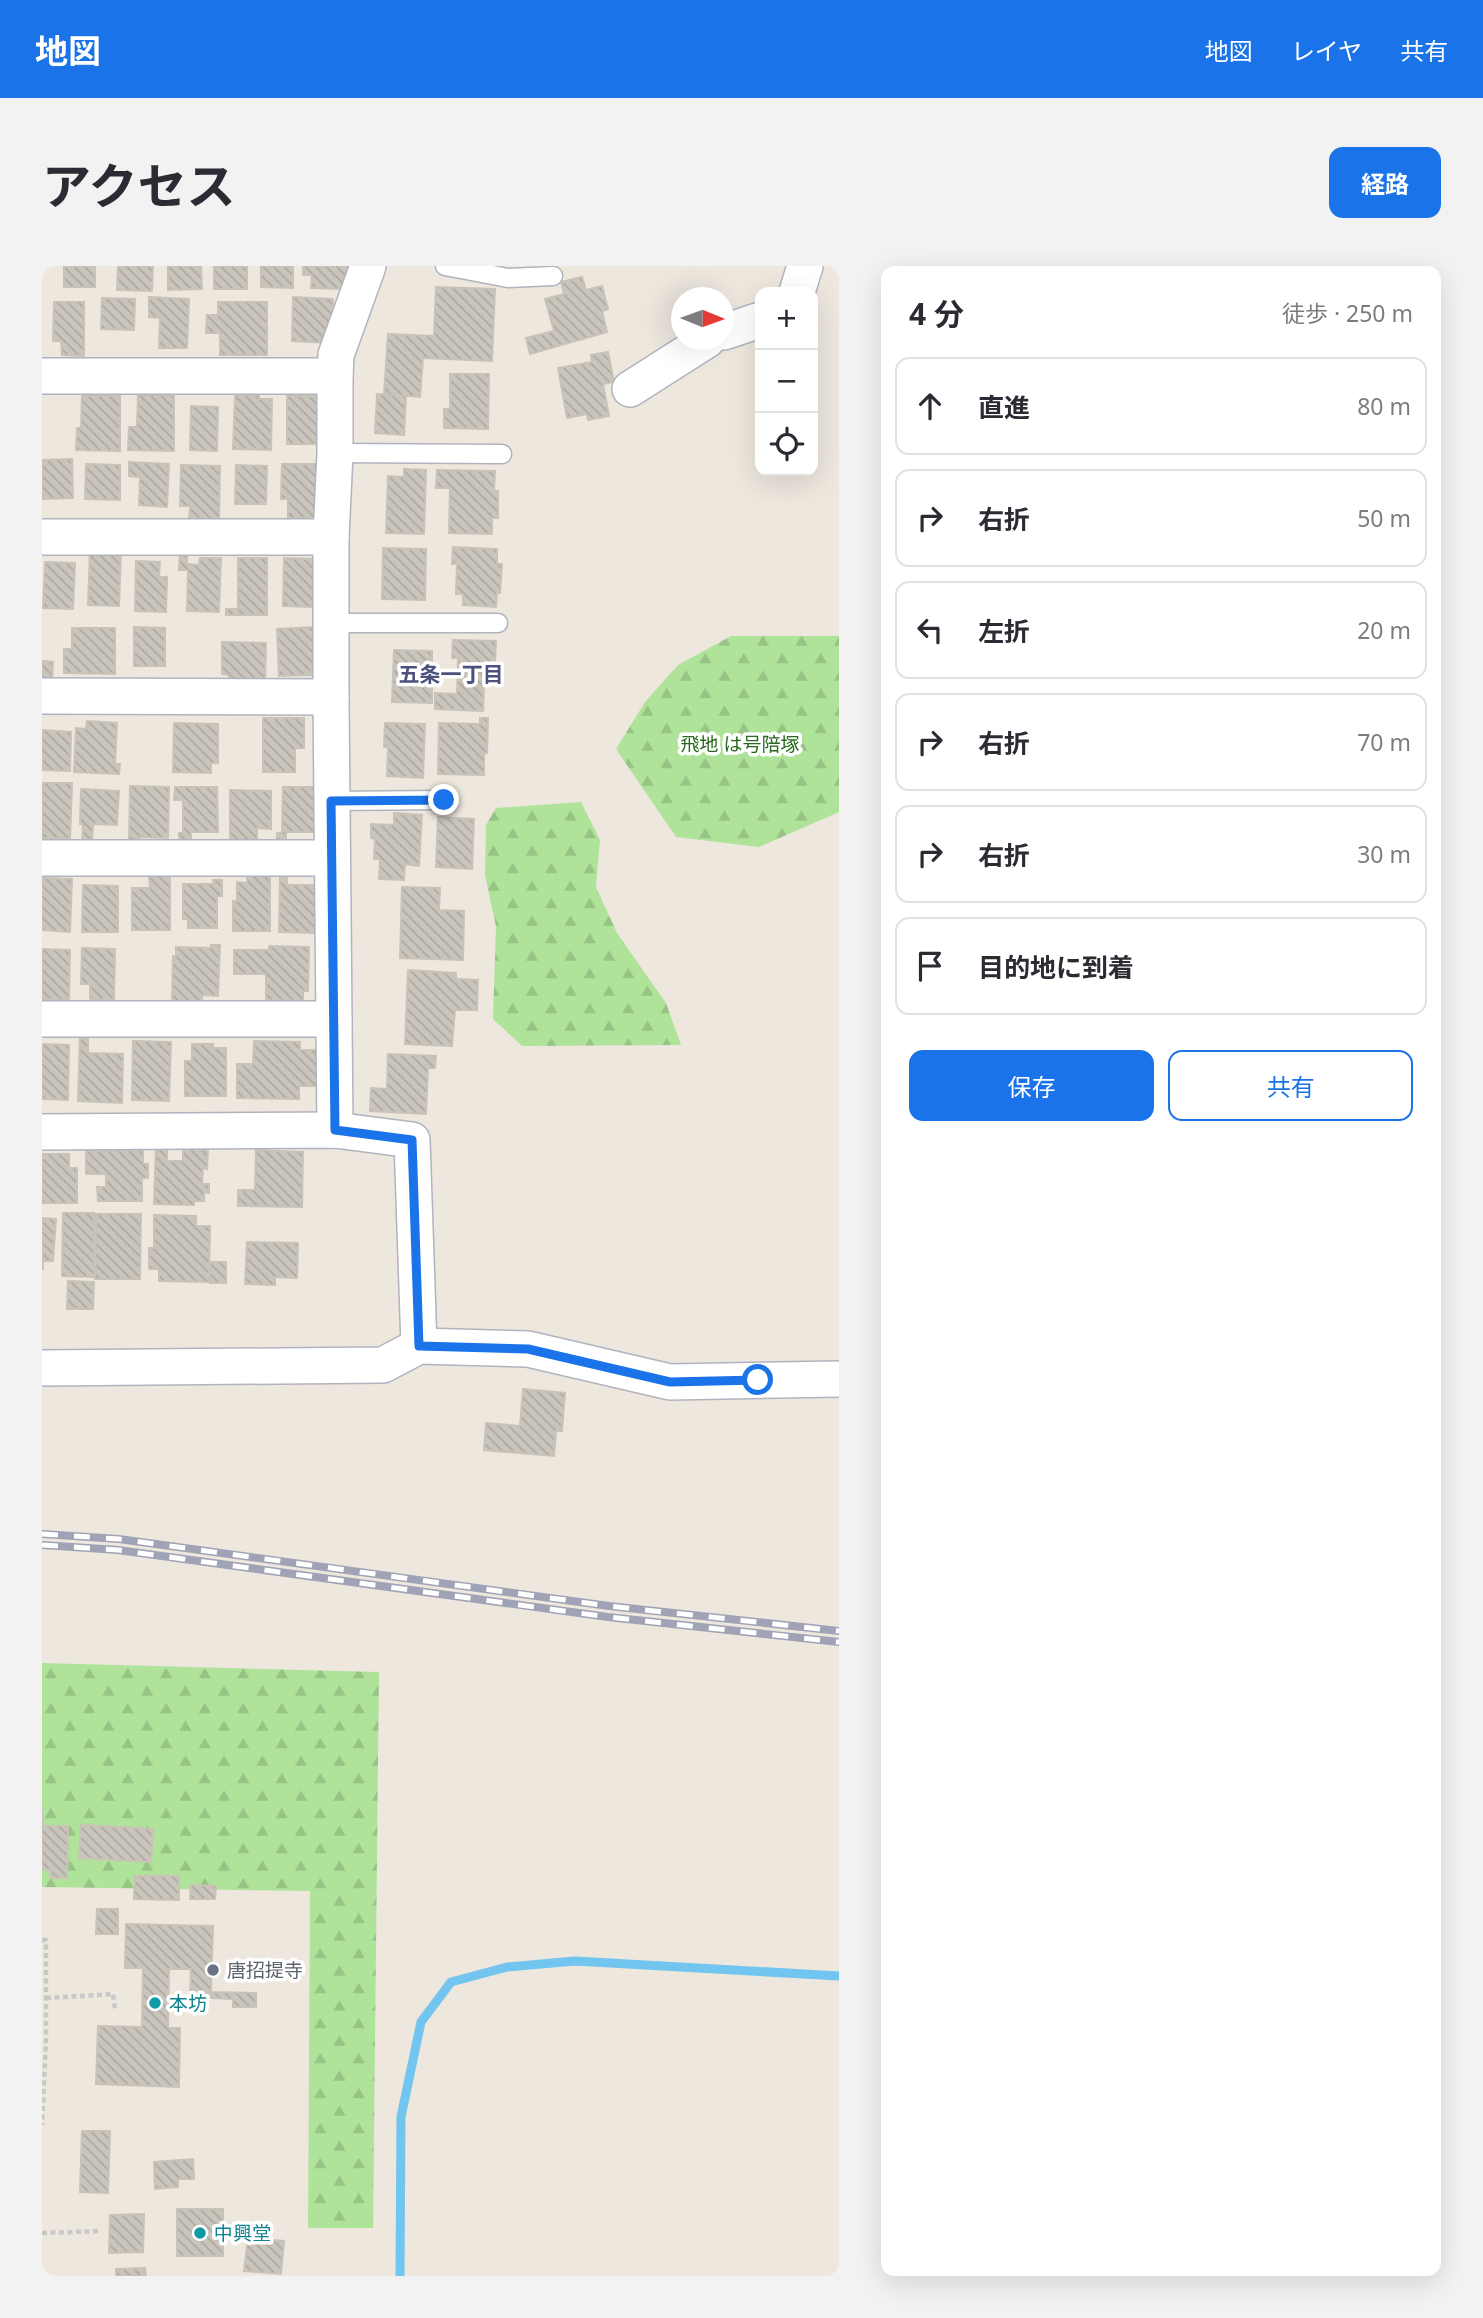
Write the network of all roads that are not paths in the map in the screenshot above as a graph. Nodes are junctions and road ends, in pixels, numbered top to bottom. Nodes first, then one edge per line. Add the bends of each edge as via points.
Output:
1 (369, 266) edge
2 (445, 266) edge
3 (805, 266) edge
4 (553, 276) dead end
5 (799, 287) edge
6 (755, 322) edge
7 (734, 328) edge
8 (691, 350) edge
9 (42, 376) edge
10 (335, 376) junction
11 (630, 389) dead end
12 (335, 453) junction
13 (502, 454) dead end
14 (42, 537) edge
15 (331, 537) junction
16 (331, 623) junction
17 (498, 623) dead end
18 (42, 696) edge
19 (331, 697) junction
20 (444, 800) dead end
21 (331, 801) junction
22 (42, 858) edge
23 (331, 858) junction
24 (42, 1019) edge
25 (334, 1019) junction
26 (335, 1130) junction
27 (42, 1132) edge
28 (419, 1346) junction
29 (42, 1368) edge
30 (839, 1379) edge

1 - 10 street via 336,355
2 - 4 lane via 508,278
3 - 5 street
6 - 7 street
8 - 11 street
9 - 10 street
10 - 12 street
12 - 13 lane
12 - 15 street
14 - 15 street
15 - 16 street
16 - 17 lane
16 - 19 street
18 - 19 street
19 - 21 street
20 - 21 lane
21 - 23 street
22 - 23 street
23 - 25 street
24 - 25 street
25 - 26 street
26 - 27 street
26 - 28 street via 412,1140
28 - 29 street via 383,1365
28 - 30 street via 528,1349 670,1382

